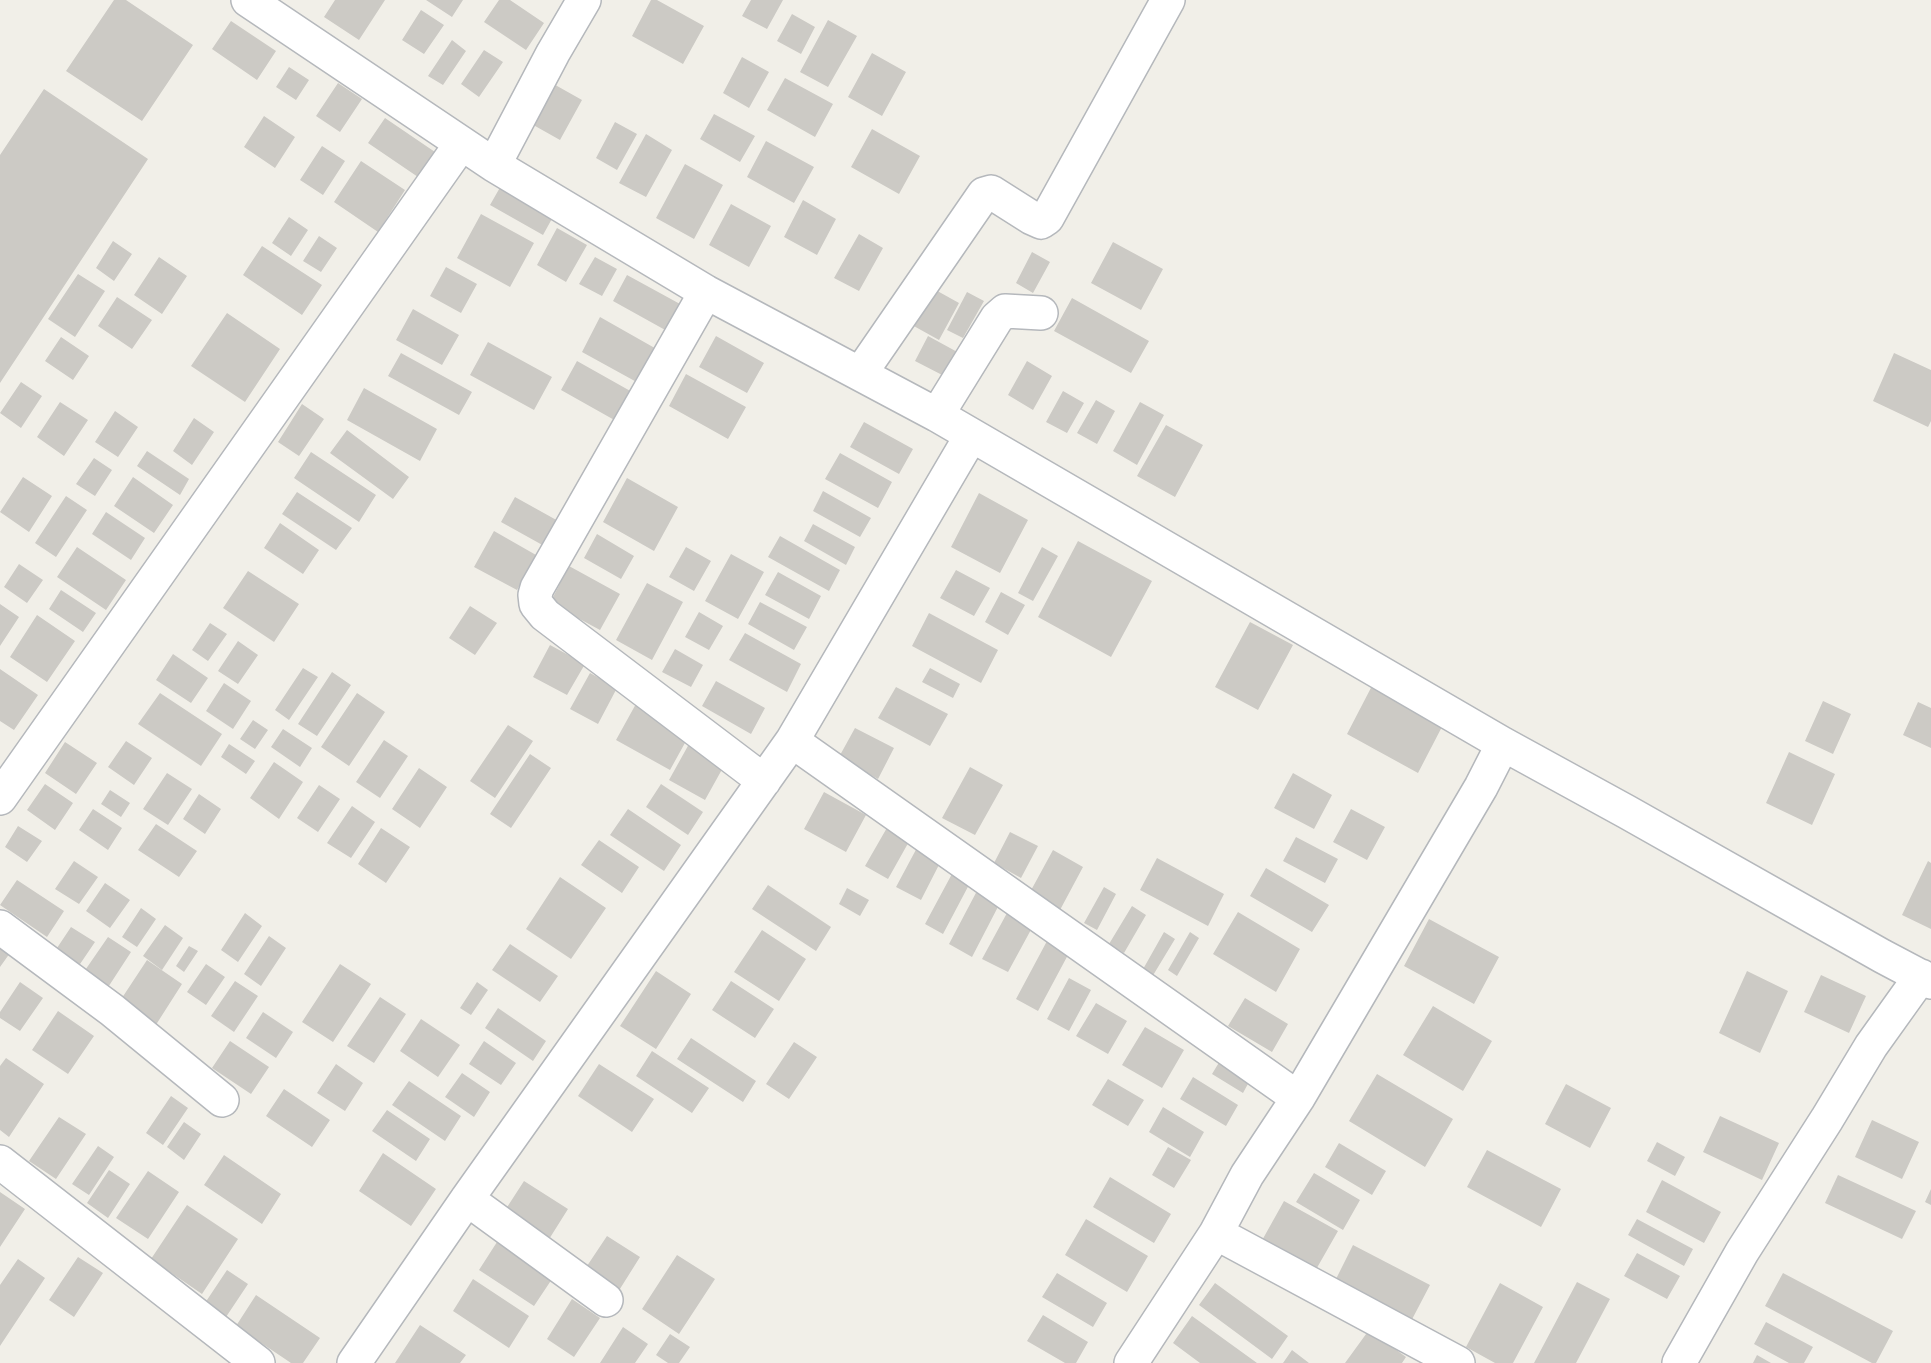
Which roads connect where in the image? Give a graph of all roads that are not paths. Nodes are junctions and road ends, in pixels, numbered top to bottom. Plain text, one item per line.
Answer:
1 (248, 0) edge
2 (584, 0) edge
3 (1168, 0) edge
4 (461, 144) junction
5 (494, 165) junction
6 (706, 292) junction
7 (1041, 314) dead end
8 (860, 374) junction
9 (938, 415) junction
10 (971, 436) junction
11 (792, 741) junction
12 (1503, 744) junction
13 (764, 781) junction
14 (0, 798) edge
15 (0, 927) edge
16 (1926, 979) edge
17 (1298, 1098) junction
18 (222, 1100) dead end
19 (0, 1162) edge
20 (467, 1199) junction
21 (1216, 1233) junction
22 (606, 1300) dead end
23 (1681, 1362) edge
24 (258, 1363) edge
25 (354, 1363) edge
26 (1131, 1363) edge
27 (1458, 1363) edge

1 - 4 street
2 - 5 street
3 - 8 street
4 - 5 street
4 - 14 street
5 - 6 street
6 - 8 street
6 - 13 street
7 - 9 street
8 - 9 street
9 - 10 street
10 - 11 street
10 - 12 street
11 - 13 street
11 - 17 street
12 - 16 street
12 - 17 street
13 - 20 street
15 - 18 street
16 - 23 street
17 - 21 street
19 - 24 street
20 - 22 street
20 - 25 street
21 - 26 street
21 - 27 street

